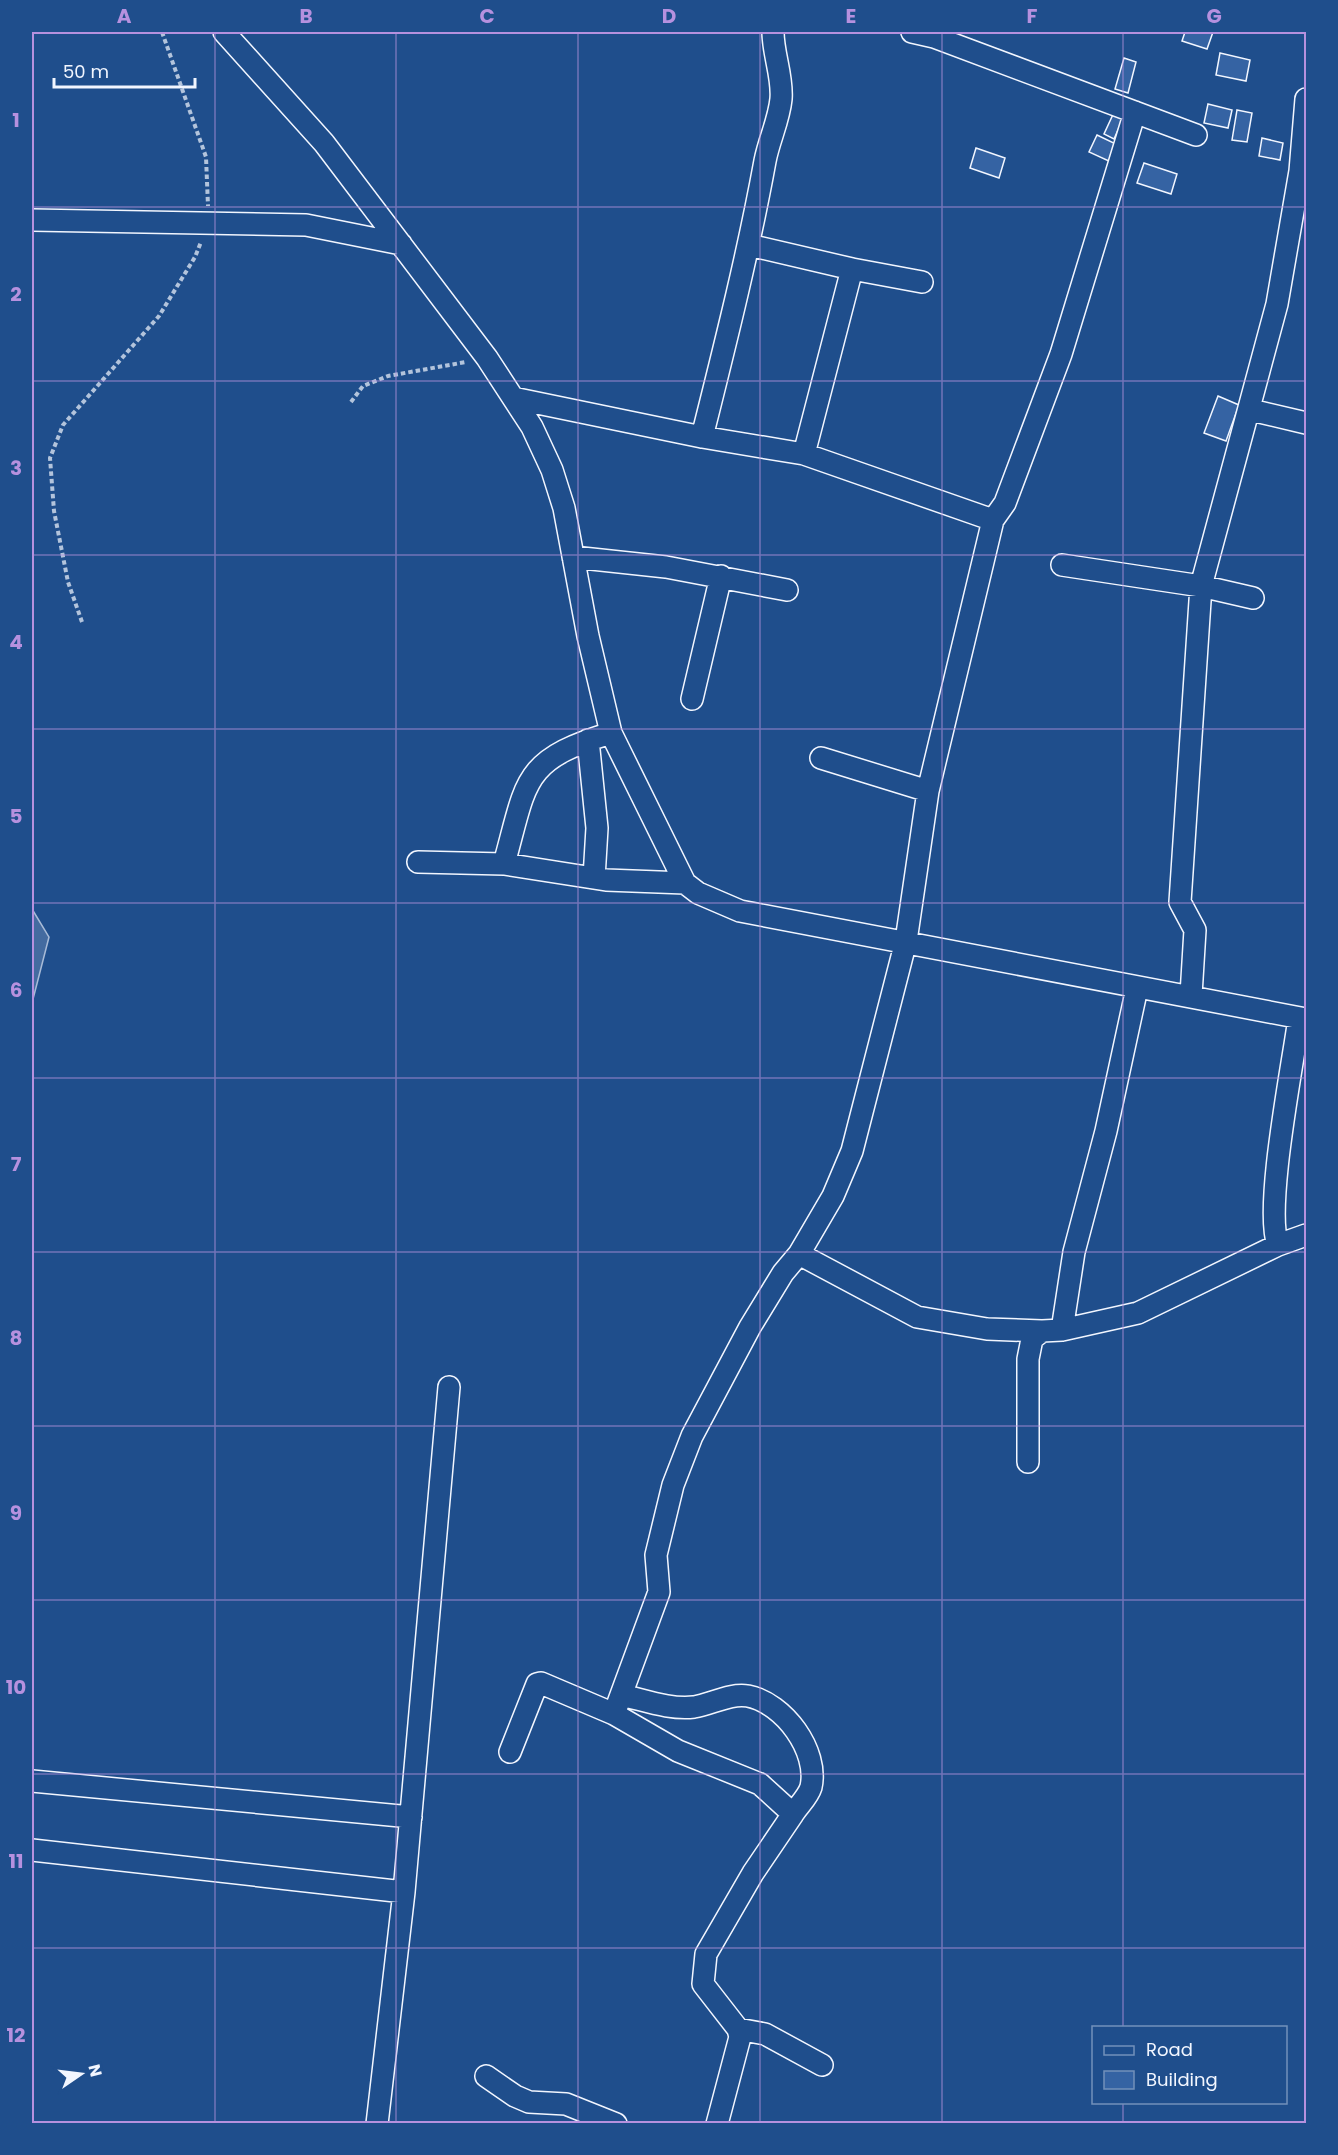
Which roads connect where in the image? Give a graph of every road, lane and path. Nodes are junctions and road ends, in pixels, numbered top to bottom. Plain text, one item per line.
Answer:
1 (162, 32) edge
2 (224, 32) edge
3 (772, 32) edge
4 (912, 32) edge
5 (1306, 99) edge
6 (1135, 112) junction
7 (1196, 135) dead end
8 (32, 220) edge
9 (208, 222) junction
10 (401, 244) junction
11 (749, 245) junction
12 (852, 269) junction
13 (922, 282) dead end
14 (488, 358) junction
15 (513, 398) junction
16 (351, 402) dead end
17 (1251, 410) junction
18 (1306, 423) edge
19 (702, 437) junction
20 (804, 454) junction
21 (993, 520) junction
22 (573, 557) junction
23 (1062, 565) dead end
24 (721, 576) junction
25 (1201, 586) junction
26 (787, 590) dead end
27 (1253, 598) dead end
28 (82, 622) dead end
29 (692, 699) dead end
30 (611, 732) junction
31 (588, 740) junction
32 (821, 758) dead end
33 (928, 791) junction
34 (418, 862) dead end
35 (504, 864) junction
36 (594, 878) junction
37 (686, 884) junction
38 (906, 941) junction
39 (1137, 988) junction
40 (1191, 995) junction
41 (1303, 1018) edge
42 (1306, 1235) edge
43 (1278, 1245) junction
44 (799, 1254) junction
45 (1052, 1330) junction
46 (449, 1387) dead end
47 (1028, 1462) dead end
48 (617, 1705) junction
49 (510, 1752) dead end
50 (32, 1781) edge
51 (793, 1814) junction
52 (411, 1817) junction
53 (32, 1850) edge
54 (404, 1892) junction
55 (738, 2029) junction
56 (822, 2065) dead end
57 (486, 2076) dead end
58 (377, 2124) edge
59 (616, 2124) edge
60 (717, 2124) edge

1 - 9 path
2 - 10 street
3 - 11 street
4 - 6 street
5 - 17 street
6 - 7 street
6 - 21 street
8 - 9 street
9 - 10 street
9 - 28 path
10 - 14 street
11 - 12 street
11 - 19 street
12 - 13 street
12 - 20 street
14 - 15 street
14 - 16 path
15 - 19 street
15 - 22 street
17 - 18 street
17 - 25 street
19 - 20 street
20 - 21 street
21 - 33 street
22 - 24 street
22 - 30 street
23 - 25 street
24 - 26 street
24 - 29 street
25 - 27 street
25 - 40 street
30 - 31 street
30 - 37 street
31 - 35 street
31 - 36 street
32 - 33 street
33 - 38 street
34 - 35 street
35 - 36 street
36 - 37 street
37 - 38 street
38 - 39 street
38 - 44 street
39 - 40 street
39 - 45 street
40 - 41 street
41 - 43 street
42 - 43 street
43 - 45 street
44 - 45 street
44 - 48 street
45 - 47 street
46 - 52 street
48 - 49 street
48 - 51 street
48 - 51 street
50 - 52 street
51 - 55 street
52 - 54 street
53 - 54 street
54 - 58 street
55 - 56 street
55 - 60 street
57 - 59 street

